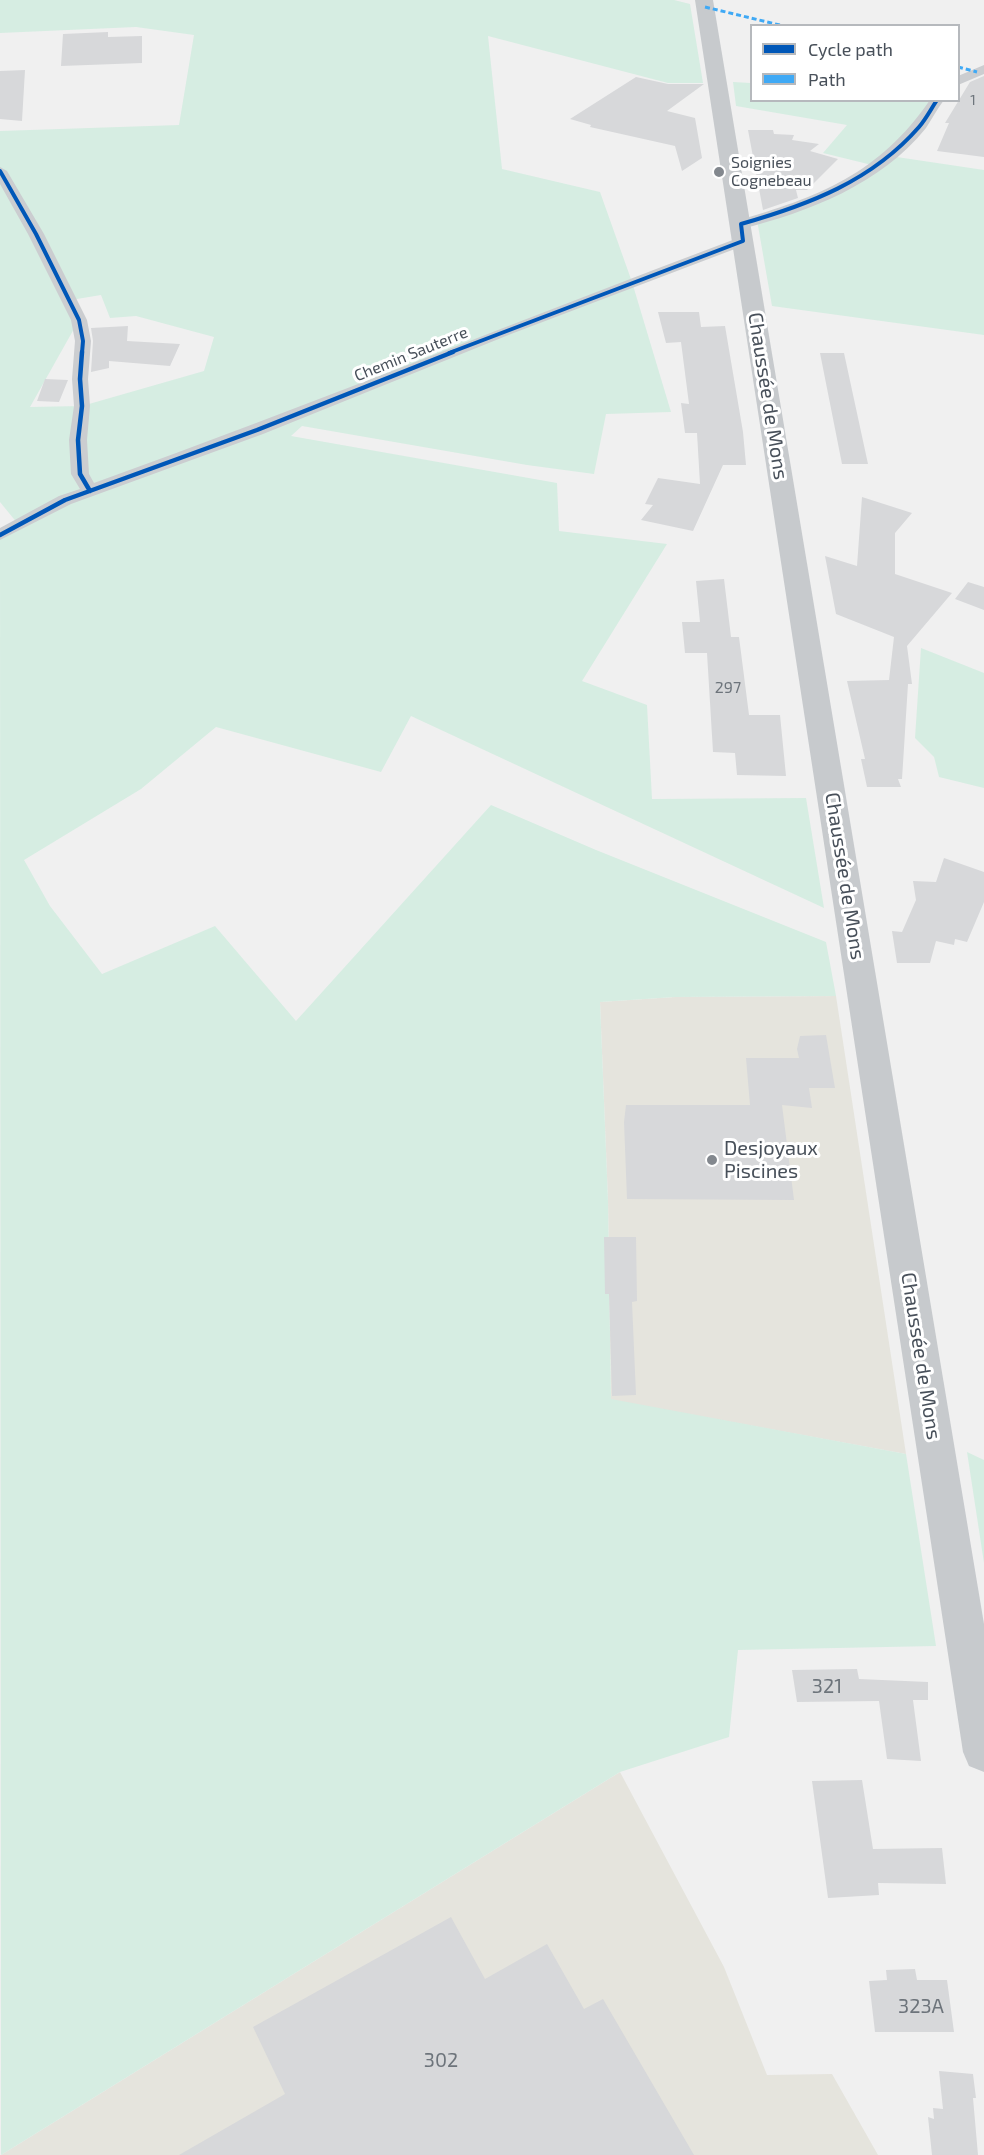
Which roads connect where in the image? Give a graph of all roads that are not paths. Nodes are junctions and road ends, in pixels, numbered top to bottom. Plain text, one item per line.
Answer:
1 (704, 0) edge
2 (984, 69) edge
3 (960, 80) edge
4 (936, 102) edge
5 (0, 171) edge
6 (742, 233) junction
7 (90, 491) junction
8 (0, 535) edge
9 (984, 1752) edge

1 - 6 main road, Chaussée de Mons
2 - 3 street
4 - 6 street, Chemin Sauterre
5 - 7 street
6 - 7 street, Chemin Sauterre
6 - 9 main road, Chaussée de Mons
7 - 8 street, Chemin Sauterre

